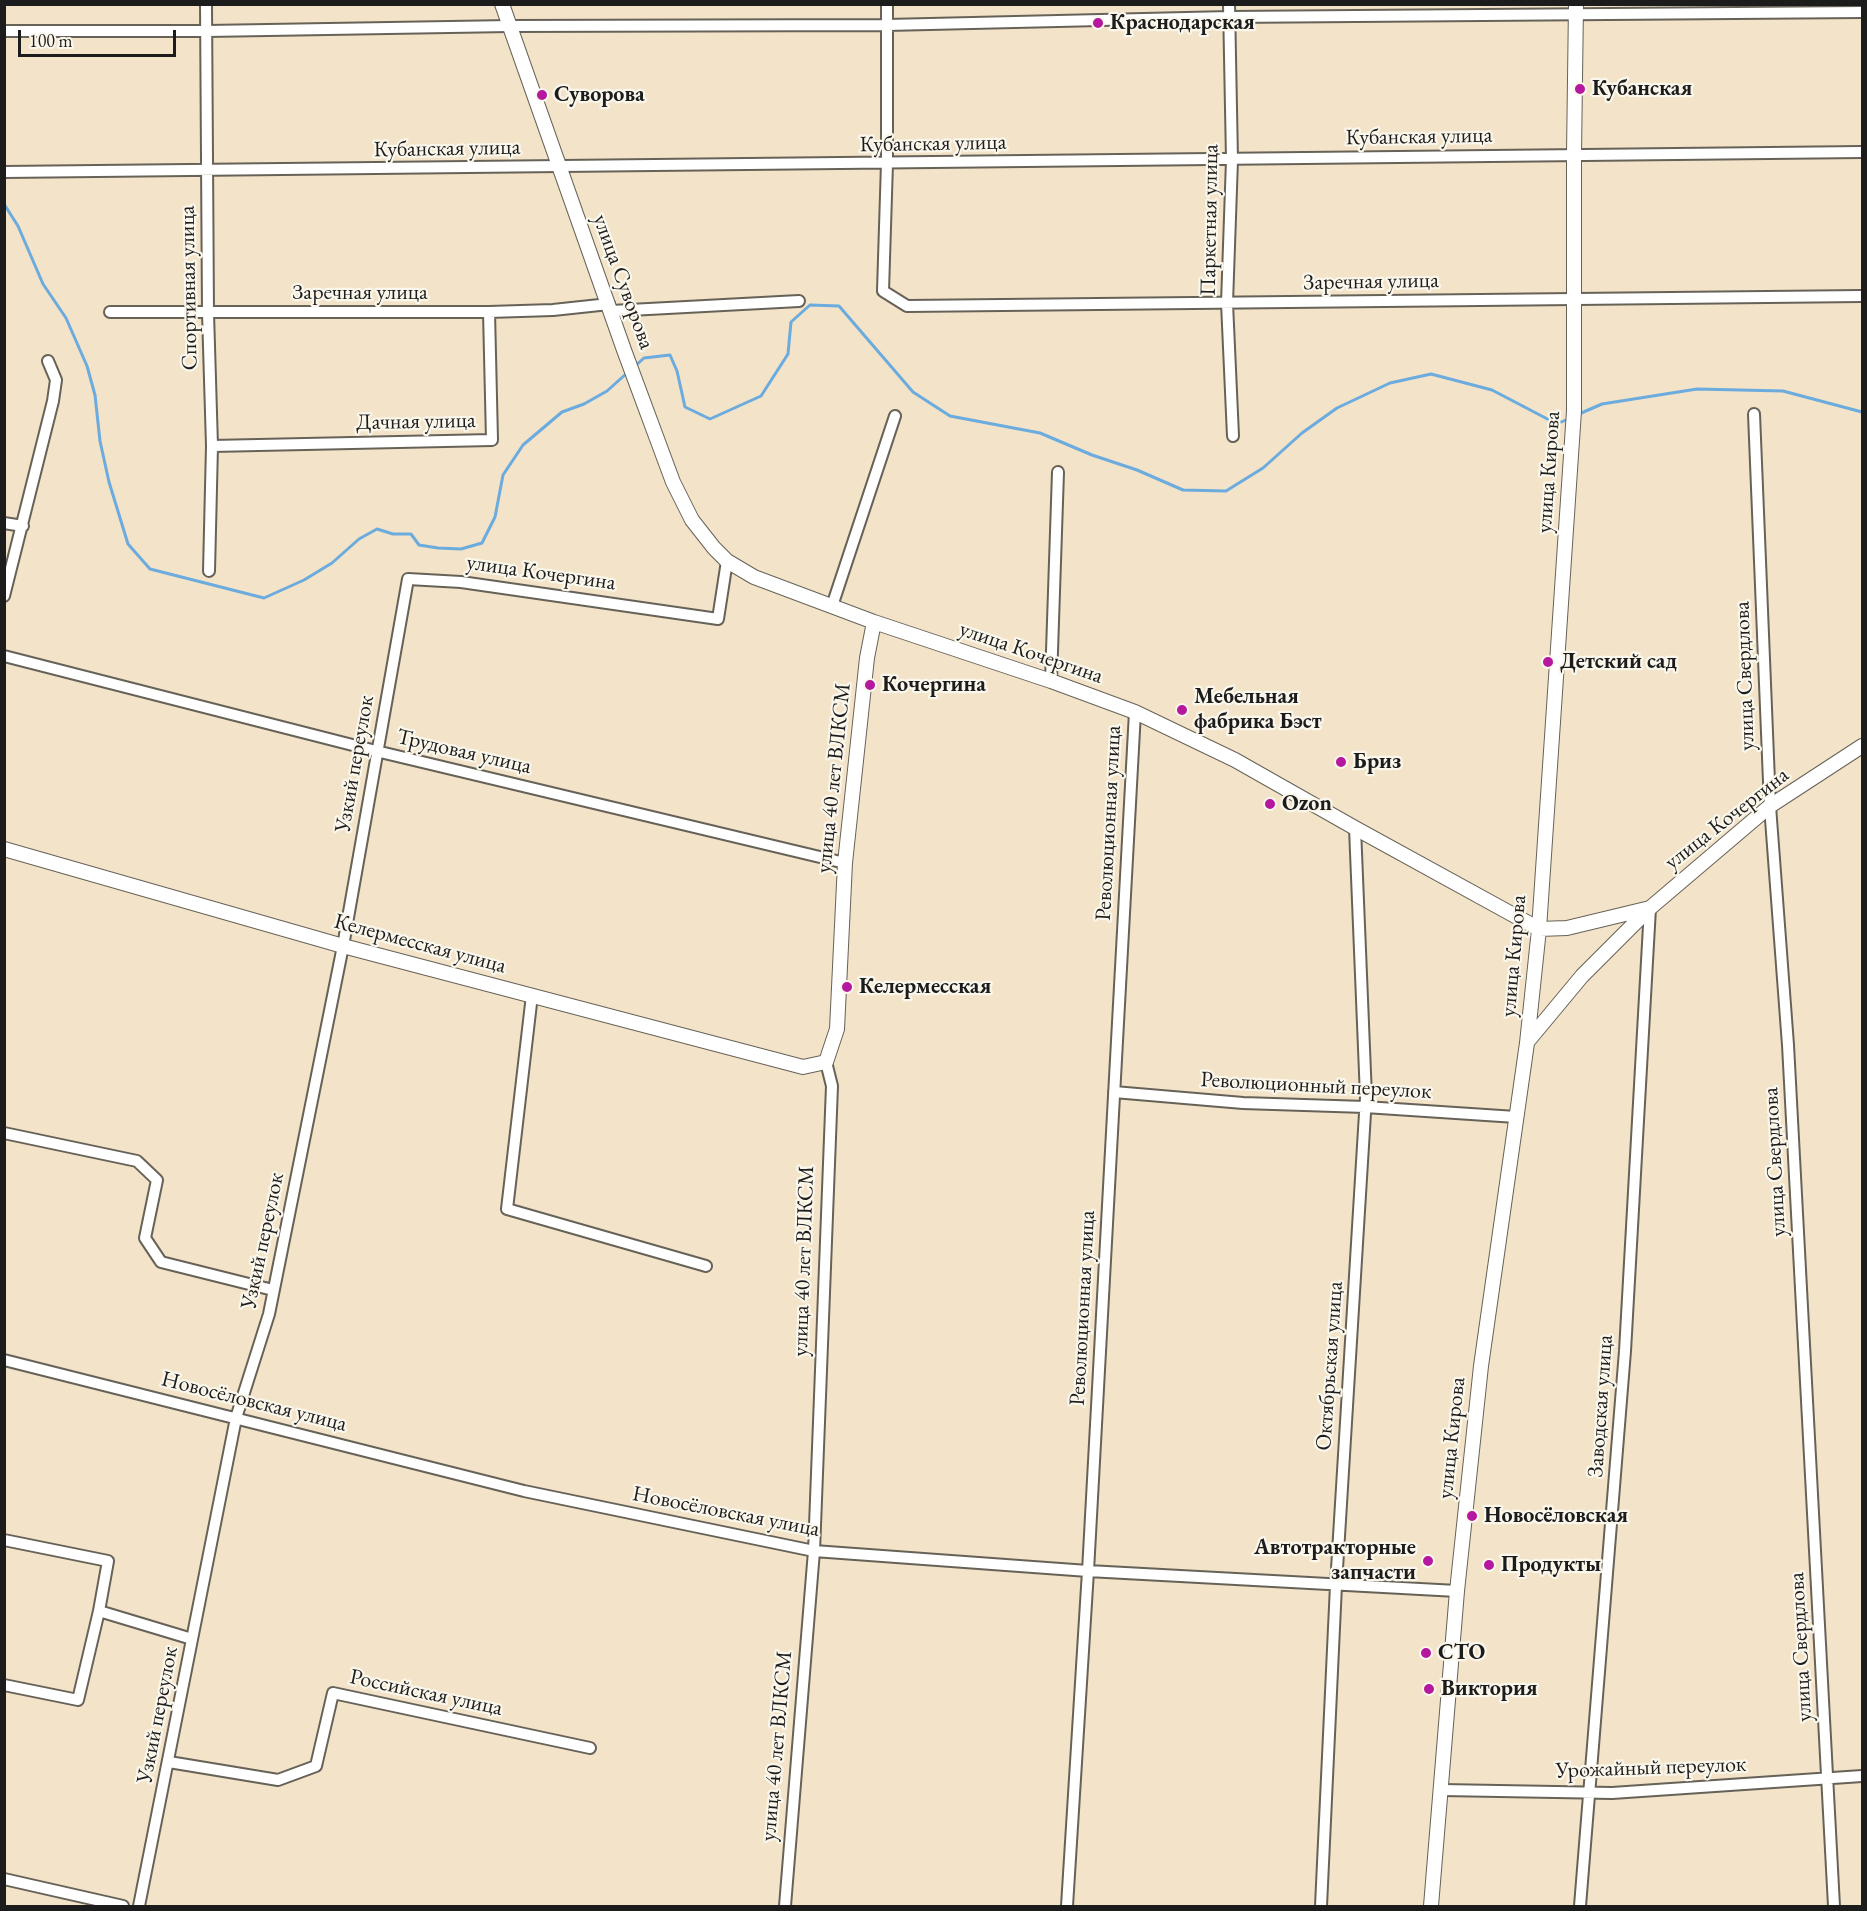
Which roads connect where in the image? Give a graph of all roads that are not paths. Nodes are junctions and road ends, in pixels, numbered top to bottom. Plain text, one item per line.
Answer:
1 (206, 4) edge
2 (502, 4) edge
3 (887, 4) edge
4 (1229, 4) edge
5 (1576, 9) edge
6 (1863, 12) edge
7 (1229, 17) junction
8 (887, 25) junction
9 (510, 26) junction
10 (4, 31) edge
11 (207, 31) junction
12 (1863, 152) edge
13 (1574, 154) junction
14 (1232, 160) junction
15 (887, 164) junction
16 (560, 168) junction
17 (207, 171) junction
18 (4, 172) edge
19 (1863, 296) edge
20 (1574, 300) junction
21 (799, 301) dead end
22 (1227, 303) junction
23 (610, 307) junction
24 (110, 312) dead end
25 (489, 312) junction
26 (208, 313) junction
27 (48, 361) dead end
28 (1754, 414) dead end
29 (895, 416) dead end
30 (1233, 436) dead end
31 (212, 446) junction
32 (1058, 472) dead end
33 (4, 523) edge
34 (23, 526) junction
35 (727, 561) junction
36 (209, 571) dead end
37 (408, 579) joint
38 (4, 596) edge
39 (832, 606) junction
40 (874, 622) junction
41 (4, 656) edge
42 (1051, 681) junction
43 (1135, 712) junction
44 (1863, 746) edge
45 (376, 751) junction
46 (1770, 806) junction
47 (1355, 828) junction
48 (4, 849) edge
49 (845, 863) junction
50 (1650, 908) junction
51 (1539, 928) junction
52 (343, 946) junction
53 (532, 995) junction
54 (1527, 1043) junction
55 (826, 1062) junction
56 (1114, 1092) junction
57 (1365, 1107) junction
58 (1516, 1118) junction
59 (4, 1132) edge
60 (706, 1266) dead end
61 (273, 1290) junction
62 (4, 1360) edge
63 (236, 1418) junction
64 (4, 1540) edge
65 (814, 1551) junction
66 (1088, 1571) junction
67 (1336, 1585) junction
68 (1457, 1592) junction
69 (99, 1611) junction
70 (192, 1639) junction
71 (4, 1685) edge
72 (590, 1748) dead end
73 (169, 1762) junction
74 (1863, 1776) edge
75 (1827, 1778) junction
76 (1442, 1790) junction
77 (1589, 1792) junction
78 (4, 1879) edge
79 (123, 1906) edge
80 (140, 1906) edge
81 (785, 1906) edge
82 (1067, 1906) edge
83 (1321, 1906) edge
84 (1431, 1906) edge
85 (1580, 1906) edge
86 (1834, 1906) edge

1 - 11 street, Спортивная улица
2 - 9 street, улица Суворова
3 - 8 street
4 - 7 street, Паркетная улица
5 - 6 street
5 - 7 street
5 - 13 street, улица Кирова
7 - 8 street
7 - 14 street, Паркетная улица
8 - 9 street
8 - 15 street
9 - 11 street
9 - 16 street, улица Суворова
10 - 11 street
11 - 17 street, Спортивная улица
12 - 13 street, Кубанская улица
13 - 14 street, Кубанская улица
13 - 20 street, улица Кирова
14 - 15 street, Кубанская улица
14 - 22 street, Паркетная улица
15 - 16 street, Кубанская улица
15 - 22 street, Заречная улица
16 - 17 street, Кубанская улица
16 - 23 street, улица Суворова
17 - 18 street, Кубанская улица
17 - 26 street, Спортивная улица
19 - 20 street, Заречная улица
20 - 22 street, Заречная улица
20 - 51 street, улица Кирова
21 - 23 street, Заречная улица
22 - 30 street, Паркетная улица
23 - 25 street, Заречная улица
23 - 35 street, улица Суворова
24 - 26 street, Заречная улица
25 - 26 street, Заречная улица
25 - 31 street, Дачная улица
26 - 31 street, Спортивная улица
27 - 34 street
28 - 46 street, улица Свердлова
29 - 39 street
31 - 36 street, Спортивная улица
32 - 42 street
33 - 34 street
34 - 38 street
35 - 37 street, улица Кочергина
35 - 39 street, улица Кочергина
37 - 45 street, Узкий переулок
39 - 40 street, улица Кочергина
40 - 42 street, улица Кочергина
40 - 49 street, улица 40 лет ВЛКСМ
41 - 45 street, Трудовая улица
42 - 43 street, улица Кочергина
43 - 47 street, улица Кочергина
43 - 56 street, Революционная улица
44 - 46 street, улица Кочергина
45 - 49 street, Трудовая улица
45 - 52 street, Узкий переулок
46 - 50 street, улица Кочергина
46 - 75 street, улица Свердлова
47 - 51 street, улица Кочергина
47 - 57 street, Октябрьская улица
48 - 52 street, Келермесская улица
49 - 55 street, улица 40 лет ВЛКСМ
50 - 51 street, улица Кочергина
50 - 54 street, улица Кочергина
50 - 77 street, Заводская улица
51 - 54 street, улица Кирова
52 - 53 street, Келермесская улица
52 - 61 street, Узкий переулок
53 - 55 street, Келермесская улица
53 - 60 street
54 - 58 street, улица Кирова
55 - 65 street, улица 40 лет ВЛКСМ
56 - 57 street, Революционный переулок
56 - 66 street, Революционная улица
57 - 58 street, Революционный переулок
57 - 67 street, Октябрьская улица
58 - 68 street, улица Кирова
59 - 61 street
61 - 63 street, Узкий переулок
62 - 63 street, Новосёловская улица
63 - 65 street, Новосёловская улица
63 - 70 street, Узкий переулок
64 - 69 street
65 - 66 street, Новосёловская улица
65 - 81 street, улица 40 лет ВЛКСМ
66 - 67 street, Новосёловская улица
66 - 82 street, Революционная улица
67 - 68 street, Новосёловская улица
67 - 83 street, Октябрьская улица
68 - 76 street, улица Кирова
69 - 70 street
69 - 71 street
70 - 73 street, Узкий переулок
72 - 73 street, Российская улица
73 - 80 street, Узкий переулок
74 - 75 street, Урожайный переулок
75 - 77 street, Урожайный переулок
75 - 86 street, улица Свердлова
76 - 77 street, Урожайный переулок
76 - 84 street, улица Кирова
77 - 85 street, Заводская улица
78 - 79 street

